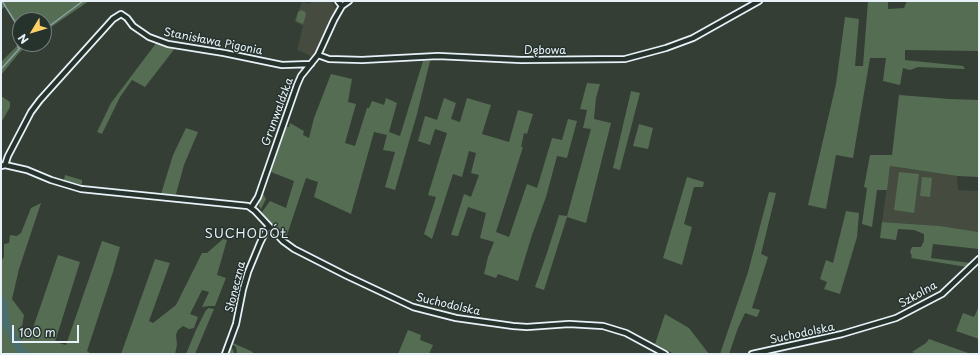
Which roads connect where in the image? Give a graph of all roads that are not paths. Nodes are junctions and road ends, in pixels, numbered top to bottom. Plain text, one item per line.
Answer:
1 (338, 1) edge
2 (349, 1) edge
3 (759, 1) edge
4 (342, 6) junction
5 (318, 55) junction
6 (311, 64) junction
7 (3, 165) edge
8 (251, 208) junction
9 (268, 227) junction
10 (979, 259) edge
11 (856, 330) joint
12 (225, 354) edge
13 (665, 354) edge
14 (752, 354) edge

1 - 4 street
2 - 4 street
3 - 5 street, Dębowa
4 - 5 street, Grunwaldzka
5 - 6 street, Grunwaldzka
6 - 7 street, Stanisława Pigonia
6 - 8 street, Grunwaldzka
7 - 8 street
8 - 9 street, Suchodolska
9 - 12 street, Słoneczna
9 - 13 street, Suchodolska
10 - 11 street, Szkolna
11 - 14 street, Suchodolska

